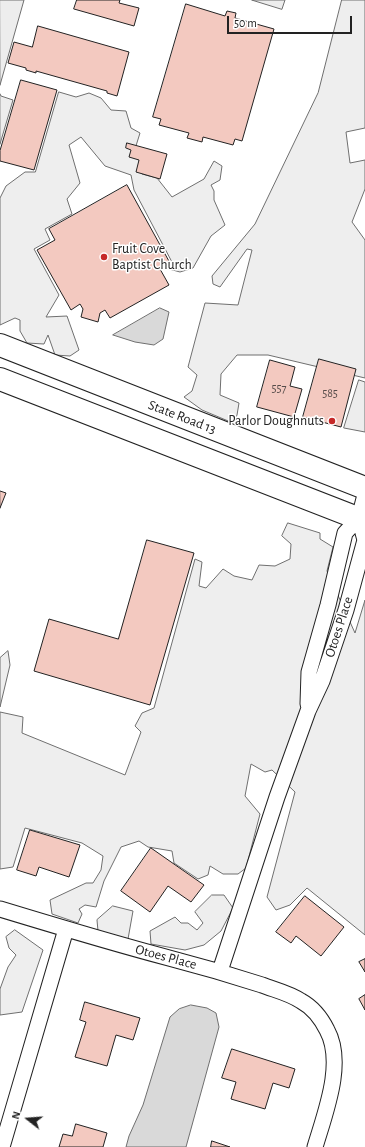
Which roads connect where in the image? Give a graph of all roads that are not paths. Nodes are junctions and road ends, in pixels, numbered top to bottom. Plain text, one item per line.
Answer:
1 (0, 345) edge
2 (0, 379) edge
3 (365, 488) edge
4 (365, 495) edge
5 (362, 520) edge
6 (308, 711) junction
7 (0, 909) edge
8 (66, 929) junction
9 (220, 971) junction
10 (2, 1147) edge
11 (315, 1147) edge

1 - 3 main road, State Road 13
2 - 5 main road
4 - 5 street, Otoes Place
5 - 6 street, Otoes Place
5 - 6 street, Otoes Place
6 - 9 street, Otoes Place
7 - 8 street, Otoes Place
8 - 9 street, Otoes Place
8 - 10 street
9 - 11 street

